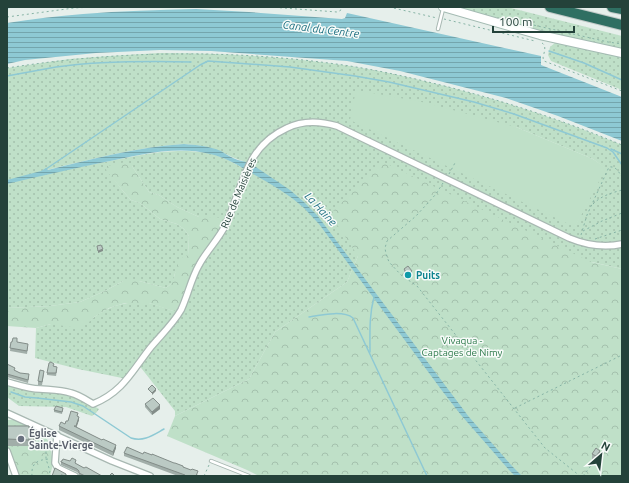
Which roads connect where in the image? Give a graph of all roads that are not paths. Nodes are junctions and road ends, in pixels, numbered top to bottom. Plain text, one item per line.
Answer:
1 (443, 7) edge
2 (550, 7) edge
3 (612, 7) edge
4 (622, 9) edge
5 (622, 25) edge
6 (438, 29) dead end
7 (622, 53) edge
8 (622, 244) edge
9 (7, 382) edge
10 (7, 413) edge
11 (57, 435) junction
12 (7, 451) edge
13 (211, 461) road end
14 (16, 476) edge
15 (75, 476) edge
16 (150, 476) edge
17 (249, 476) edge

1 - 6 lane
1 - 7 main road
2 - 5 highway
3 - 4 highway
8 - 9 street, Rue de Maisières
10 - 11 street
11 - 15 street
11 - 16 street
12 - 14 street
13 - 17 lane

